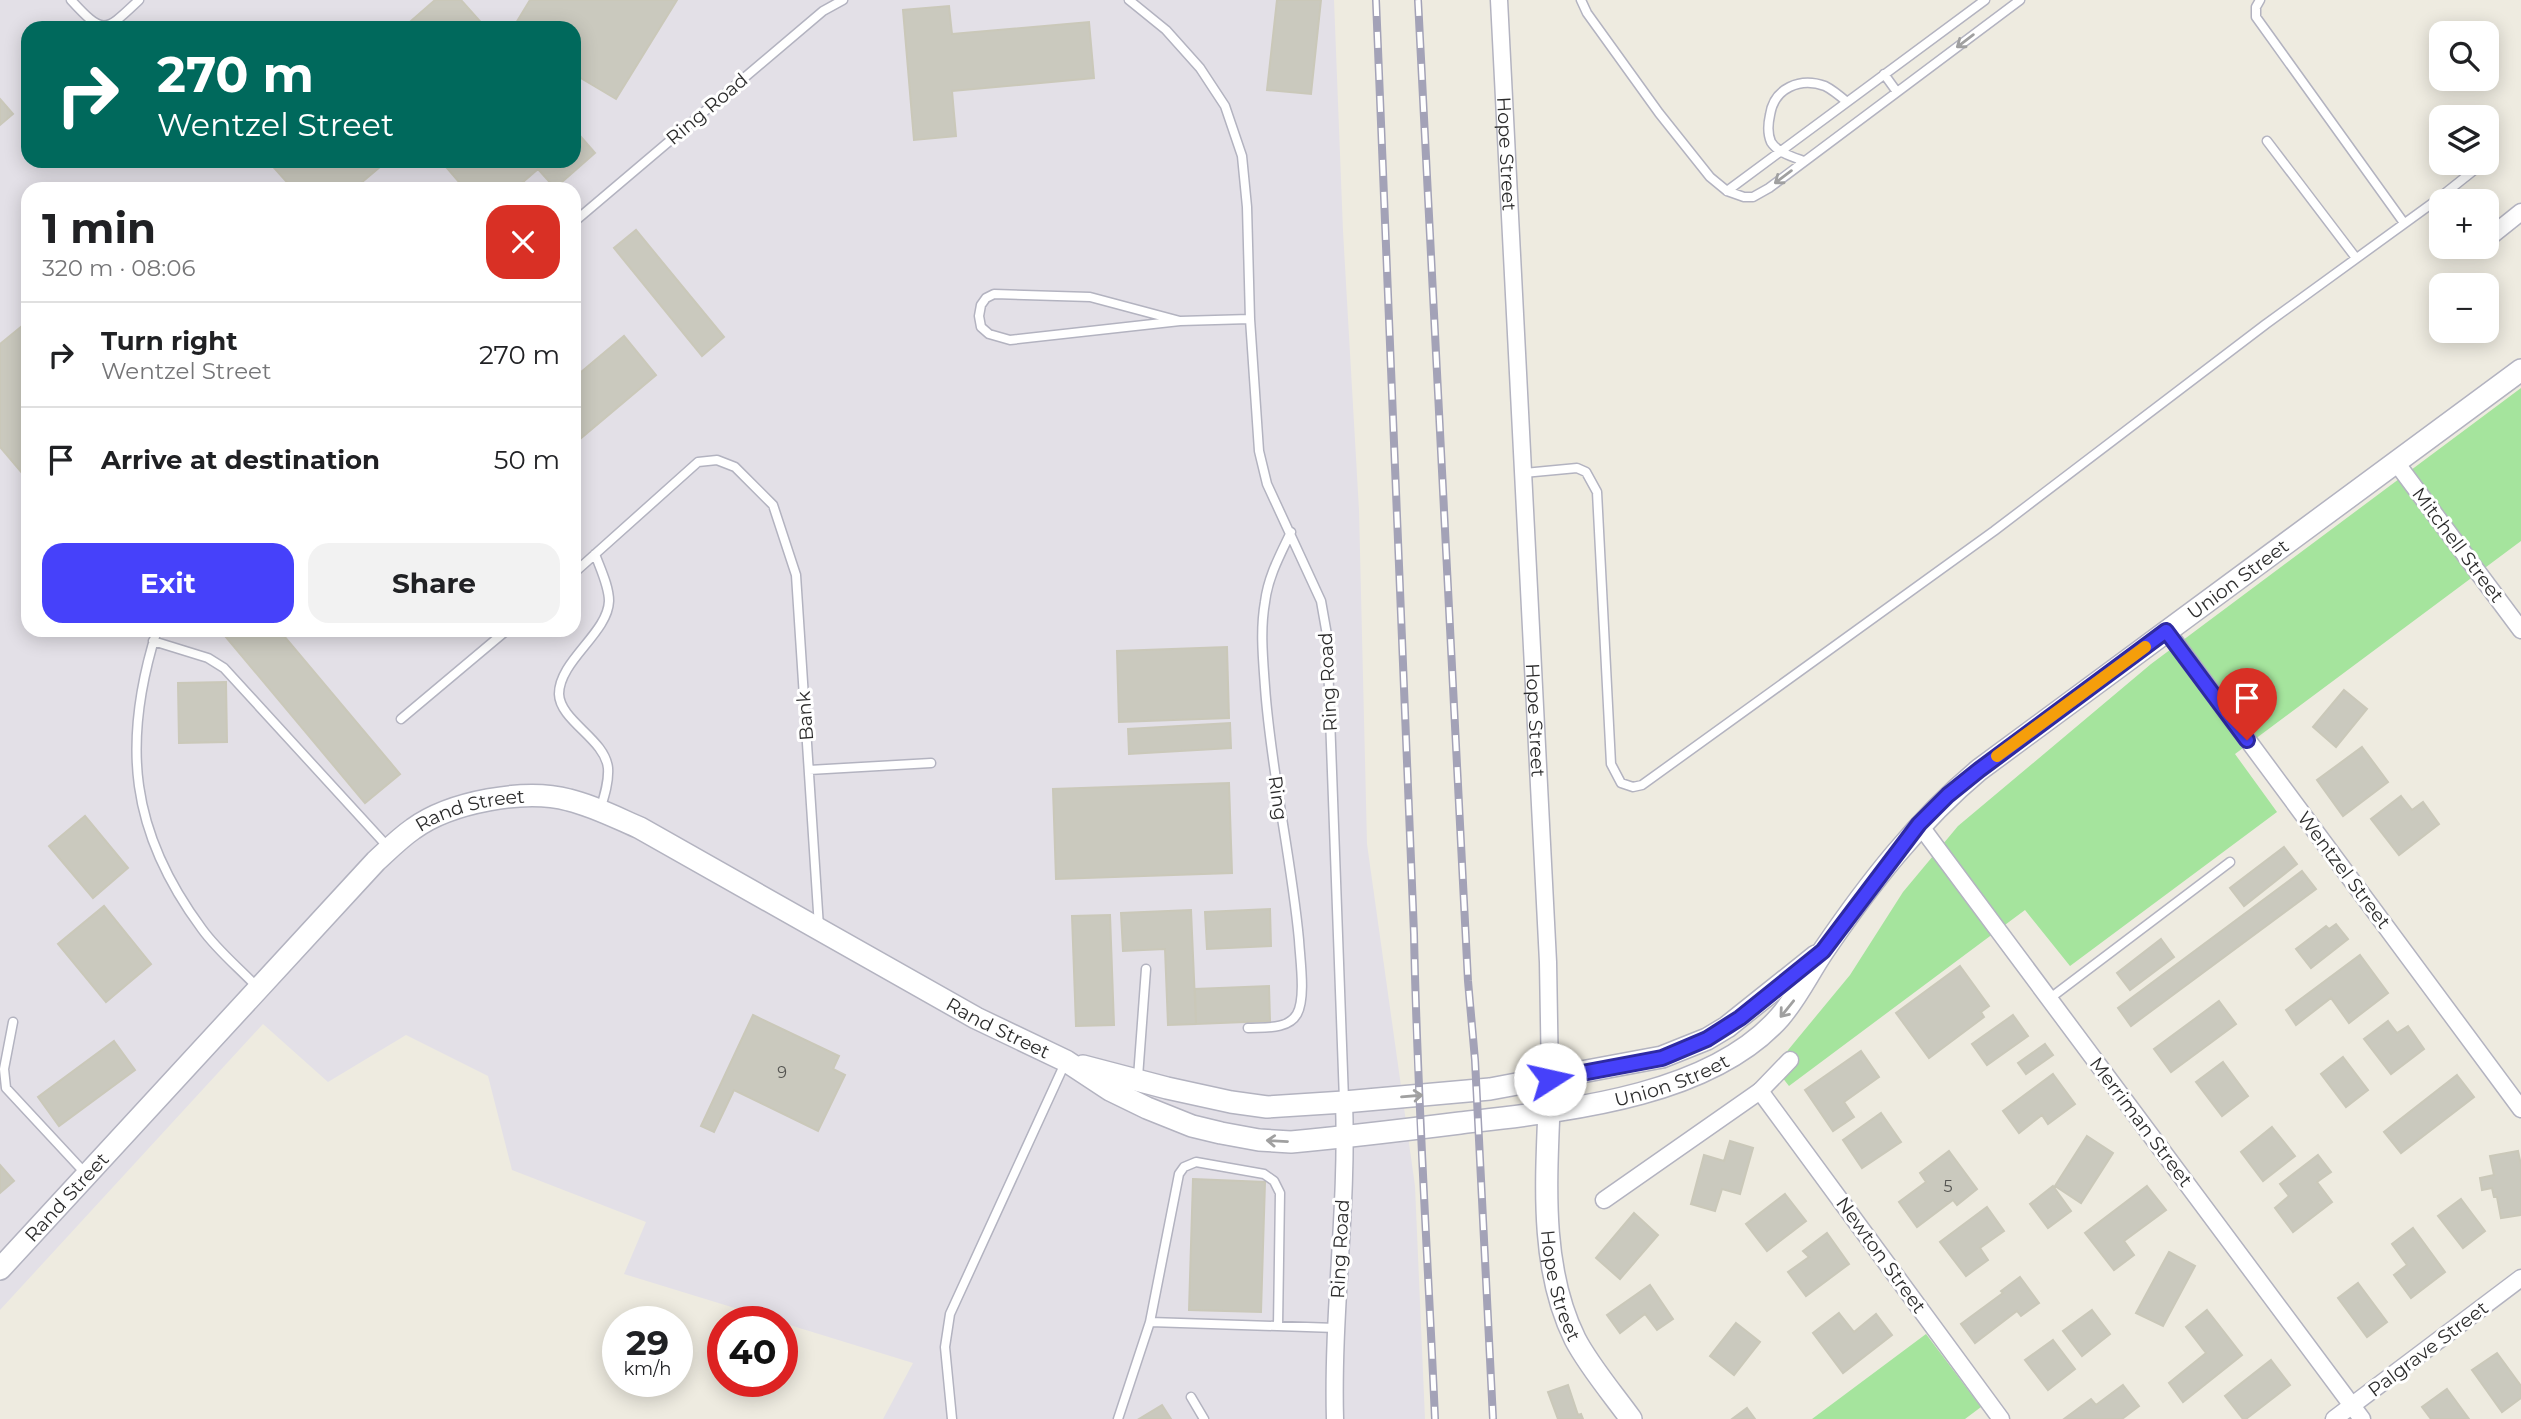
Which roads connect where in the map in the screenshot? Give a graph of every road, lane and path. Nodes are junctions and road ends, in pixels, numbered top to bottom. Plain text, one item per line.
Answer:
1 (71, 0) edge
2 (139, 0) edge
3 (843, 0) edge
4 (1129, 0) edge
5 (1499, 0) edge
6 (1581, 0) edge
7 (1985, 0) edge
8 (2020, 0) edge
9 (2260, 0) edge
10 (90, 21) edge
11 (116, 21) edge
12 (1884, 74) junction
13 (1897, 92) junction
14 (1847, 102) junction
15 (2267, 141) dead end
16 (1781, 151) junction
17 (1804, 162) junction
18 (2468, 175) edge
19 (1727, 191) junction
20 (2521, 212) edge
21 (581, 216) edge
22 (2404, 223) junction
23 (2499, 230) edge
24 (2356, 258) junction
25 (1250, 319) junction
26 (1180, 321) junction
27 (2521, 370) edge
28 (2395, 461) junction
29 (1523, 473) junction
30 (1291, 532) junction
31 (596, 555) junction
32 (581, 567) edge
33 (2521, 630) edge
34 (2166, 631) junction
35 (154, 637) edge
36 (498, 637) edge
37 (153, 641) junction
38 (401, 719) dead end
39 (931, 763) dead end
40 (809, 770) junction
41 (600, 810) junction
42 (1919, 824) junction
43 (390, 849) junction
44 (2230, 862) dead end
45 (819, 930) junction
46 (1823, 951) junction
47 (1146, 969) dead end
48 (259, 990) junction
49 (2049, 999) junction
50 (13, 1022) dead end
51 (1248, 1028) dead end
52 (1790, 1060) dead end
53 (1066, 1061) junction
54 (1550, 1079) junction
55 (1138, 1080) junction
56 (1760, 1091) junction
57 (1344, 1102) junction
58 (2521, 1109) edge
59 (1549, 1111) junction
60 (1345, 1137) junction
61 (87, 1175) junction
62 (1604, 1200) dead end
63 (0, 1269) edge
64 (2521, 1278) edge
65 (1150, 1322) junction
66 (1278, 1326) junction
67 (1336, 1328) junction
68 (1191, 1398) dead end
69 (2357, 1412) edge
70 (952, 1419) edge
71 (1118, 1419) edge
72 (1204, 1419) edge
73 (1335, 1419) edge
74 (1631, 1419) edge
75 (2001, 1419) edge
76 (2334, 1419) edge

1 - 10 lane
2 - 11 lane
3 - 21 lane, Ring Road
4 - 25 lane, Ring Road
5 - 29 street, Hope Street
6 - 19 lane
7 - 12 lane
8 -> 13 lane
9 - 22 lane
12 - 13 lane
12 - 14 lane
13 - 17 lane
14 - 16 lane
14 - 16 lane
15 - 24 lane
16 - 17 lane
16 - 19 lane
17 -> 19 lane
18 - 22 lane
20 - 23 street
22 - 24 lane
24 - 29 lane
25 - 26 lane
25 - 30 lane, Ring Road
26 - 26 lane
27 - 28 street, Union Street
28 - 33 street, Mitchell Street
28 - 34 street, Union Street
29 - 54 street, Hope Street
30 - 51 lane, Ring
30 - 57 lane, Ring Road
31 - 32 lane
31 - 40 lane, Bank
31 - 41 lane
34 - 42 street, Union Street
34 - 58 street, Wentzel Street
35 - 37 lane
36 - 38 lane
37 - 43 lane
37 - 48 lane
39 - 40 lane
40 - 45 lane, Bank
41 - 43 street, Rand Street
41 - 45 street, Rand Street
42 - 46 street, Union Street
42 - 49 street, Merriman Street
43 - 48 street, Rand Street
44 - 49 lane
45 - 53 street, Rand Street
46 - 54 street, Union Street
46 -> 59 street, Union Street
47 - 55 lane
48 - 61 street, Rand Street
49 - 69 street, Merriman Street
50 - 61 lane
52 - 56 street
53 - 55 street, Rand Street
60 -> 53 street, Rand Street
53 - 70 lane
57 -> 54 street, Union Street
54 - 59 street, Hope Street
55 - 57 street, Rand Street
56 - 62 street
56 - 75 street, Newton Street
57 - 60 street, Ring Road
59 - 60 street, Union Street
59 - 74 street, Hope Street
60 - 67 street, Ring Road
61 - 63 street, Rand Street
64 - 69 street, Palgrave Street
65 - 66 lane
65 - 66 lane
65 - 71 lane
66 - 67 lane
67 - 73 street, Ring Road
68 - 72 lane
69 - 76 street, Palgrave Street

